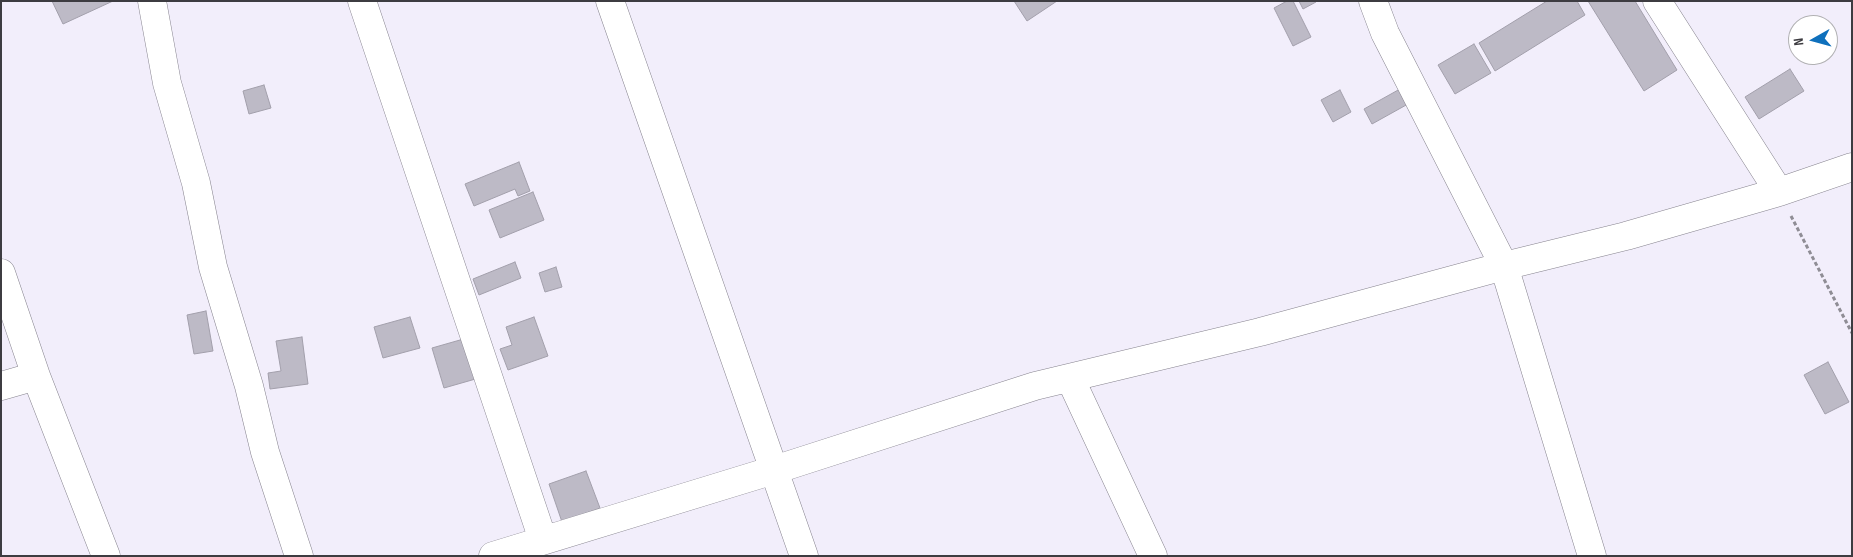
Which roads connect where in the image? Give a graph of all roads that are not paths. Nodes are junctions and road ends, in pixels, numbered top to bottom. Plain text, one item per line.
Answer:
1 (152, 1) edge
2 (362, 1) edge
3 (610, 1) edge
4 (1373, 1) edge
5 (1657, 1) edge
6 (1852, 167) edge
7 (1779, 192) junction
8 (1504, 266) junction
9 (1, 272) edge
10 (36, 376) junction
11 (1070, 378) junction
12 (1, 386) edge
13 (774, 470) junction
14 (543, 540) junction
15 (106, 556) edge
16 (299, 556) edge
17 (493, 556) edge
18 (804, 556) edge
19 (1153, 556) edge
20 (1592, 556) edge

1 - 16 street
2 - 14 street
3 - 13 street
4 - 8 street
5 - 7 street
6 - 7 street
7 - 8 street
8 - 11 street
8 - 20 street
9 - 10 street
10 - 12 street
10 - 15 street
11 - 13 street
11 - 19 street
13 - 14 street
13 - 18 street
14 - 17 street

